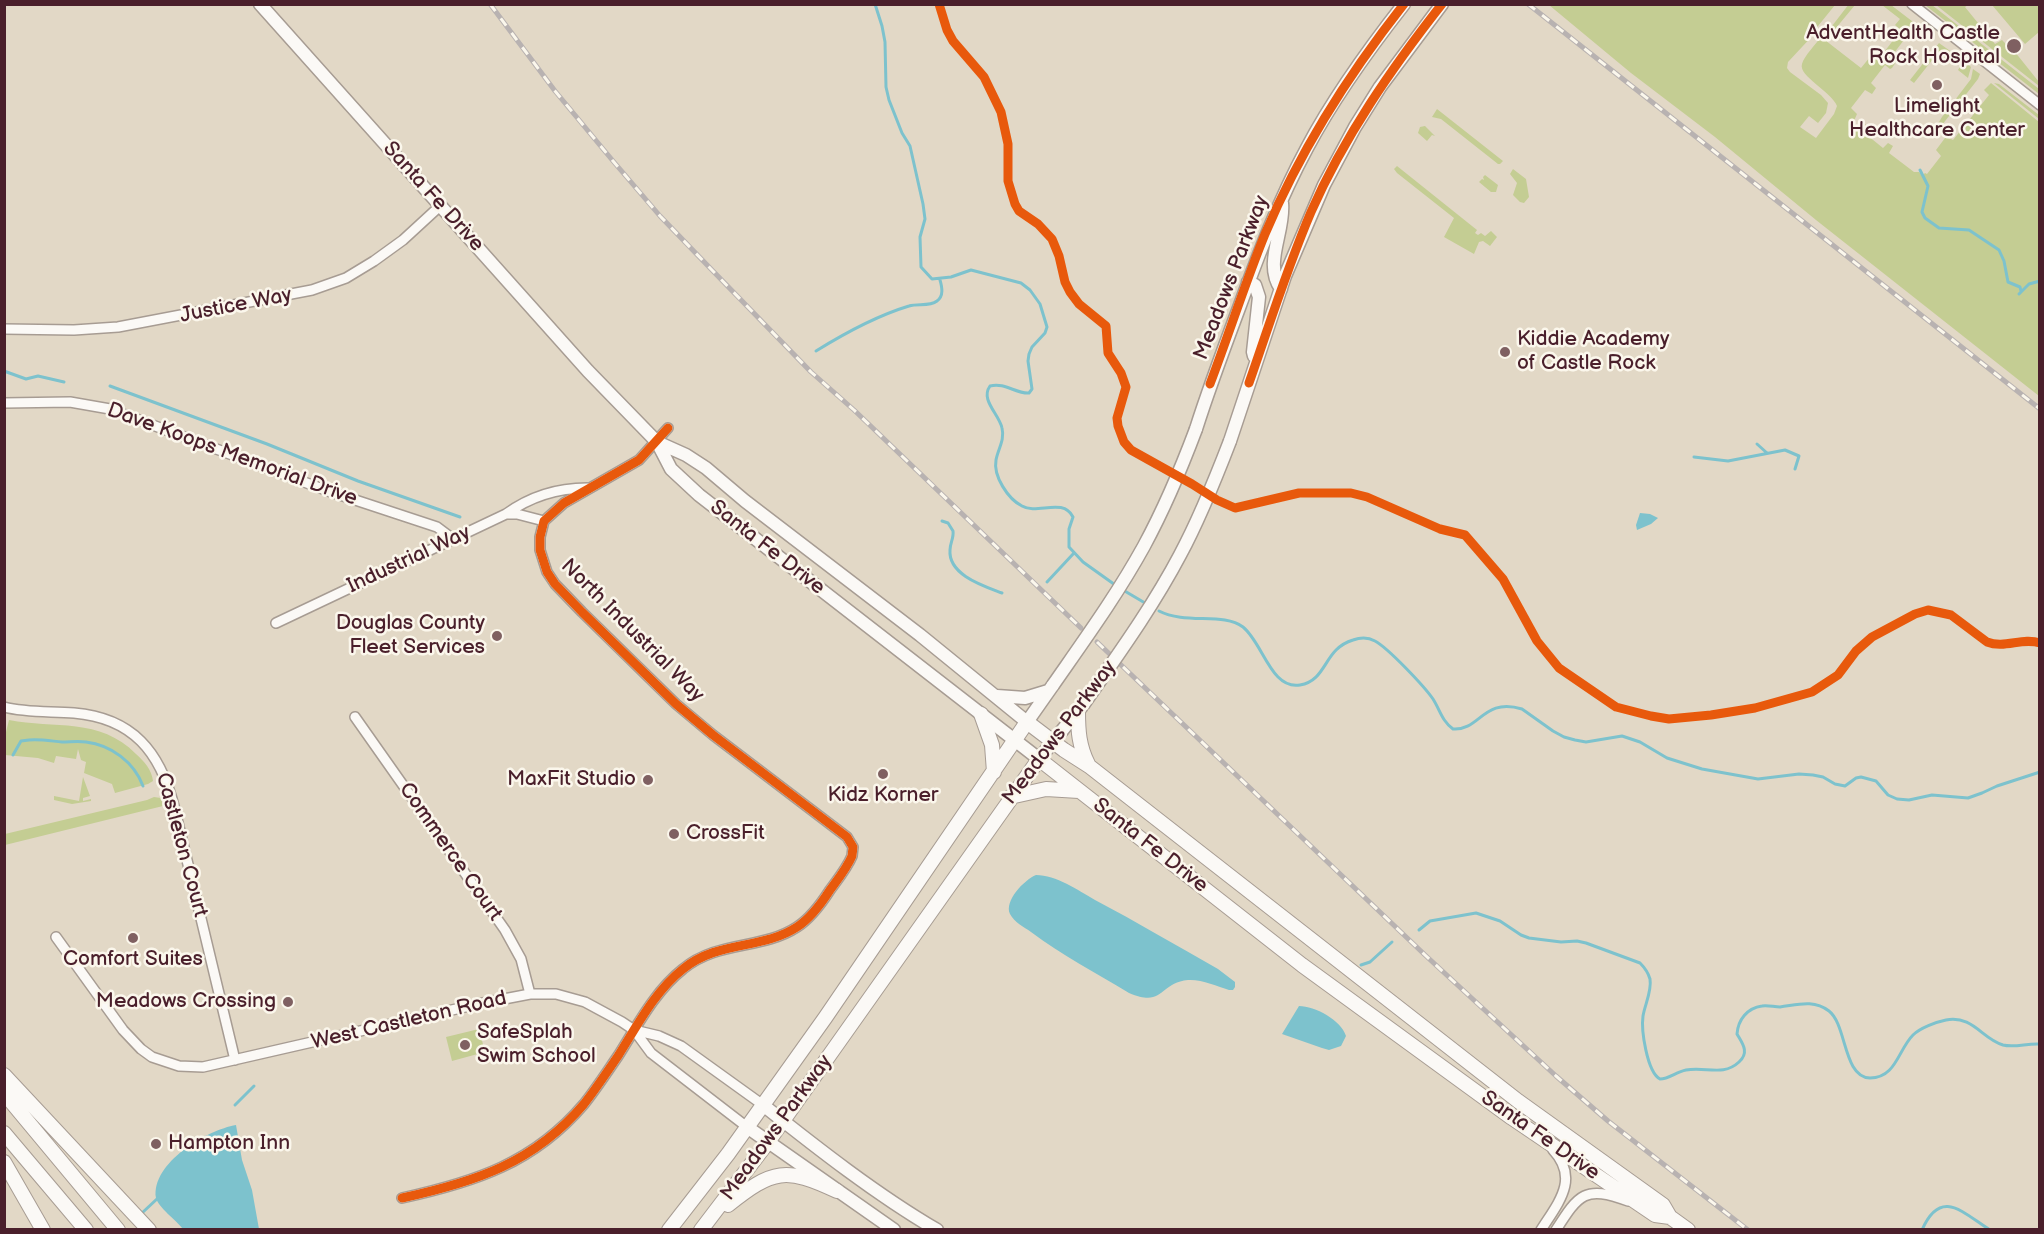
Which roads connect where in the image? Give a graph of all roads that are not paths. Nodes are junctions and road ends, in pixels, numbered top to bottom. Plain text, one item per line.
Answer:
1 (260, 4) edge
2 (1404, 4) edge
3 (1442, 4) edge
4 (1912, 4) edge
5 (2040, 105) edge
6 (1281, 200) junction
7 (440, 206) junction
8 (1248, 282) junction
9 (1281, 289) junction
10 (4, 329) edge
11 (1256, 363) junction
12 (4, 403) edge
13 (668, 428) dead end
14 (657, 442) junction
15 (590, 488) junction
16 (506, 514) junction
17 (544, 521) junction
18 (453, 539) junction
19 (276, 623) dead end
20 (1051, 688) junction
21 (995, 696) junction
22 (4, 707) edge
23 (1080, 708) junction
24 (981, 714) junction
25 (355, 717) dead end
26 (1027, 722) junction
27 (1014, 740) junction
28 (1052, 741) junction
29 (1039, 759) junction
30 (1089, 766) junction
31 (994, 772) junction
32 (1081, 791) junction
33 (1010, 797) junction
34 (56, 937) dead end
35 (530, 994) junction
36 (634, 1030) junction
37 (235, 1060) junction
38 (4, 1075) edge
39 (4, 1093) edge
40 (763, 1105) junction
41 (783, 1121) junction
42 (747, 1127) junction
43 (4, 1133) edge
44 (1541, 1137) junction
45 (768, 1142) junction
46 (4, 1162) edge
47 (837, 1191) junction
48 (402, 1198) dead end
49 (1641, 1206) junction
50 (1670, 1217) junction
51 (705, 1225) edge
52 (43, 1230) edge
53 (86, 1230) edge
54 (118, 1230) edge
55 (148, 1230) edge
56 (669, 1230) edge
57 (894, 1230) edge
58 (937, 1230) edge
59 (1540, 1230) edge
60 (1556, 1230) edge
61 (1688, 1230) edge

1 - 7 main road, Santa Fe Drive
2 - 6 main road, Meadows Parkway
3 - 9 main road, Meadows Parkway
4 - 5 street
6 - 8 main road, Meadows Parkway
6 - 9 main road
7 - 10 street, Justice Way
7 - 14 main road, Santa Fe Drive
8 - 11 main road
8 - 20 main road, Meadows Parkway, bridge
9 - 11 main road, Meadows Parkway
11 - 23 main road, Meadows Parkway, bridge
12 - 18 street, Dave Koops Memorial Drive
13 - 14 street
14 - 15 street
14 - 21 main road, Santa Fe Drive
14 - 24 main road, Santa Fe Drive
15 - 16 street
15 - 17 street
16 - 17 street
16 - 18 street, Industrial Way
17 - 36 street, North Industrial Way
18 - 19 street, Industrial Way
20 - 21 main road
20 - 26 main road, Meadows Parkway
21 - 26 main road, Santa Fe Drive
22 - 37 street, Castleton Court
23 - 28 main road, Meadows Parkway
23 - 30 highway
24 - 27 main road, Santa Fe Drive
24 - 31 highway
25 - 35 street, Commerce Court
26 - 27 highway, Meadows Parkway
26 - 28 highway, Santa Fe Drive
27 - 29 main road, Santa Fe Drive
27 - 31 highway, Meadows Parkway
28 - 29 main road, Meadows Parkway
28 - 30 highway, Santa Fe Drive
29 - 32 highway, Santa Fe Drive
29 - 33 highway, Meadows Parkway
30 - 50 highway, Santa Fe Drive
31 - 40 highway, Meadows Parkway
32 - 33 highway
32 - 44 highway, Santa Fe Drive
33 - 41 highway, Meadows Parkway
34 - 37 street, West Castleton Road
35 - 36 street, West Castleton Road
35 - 37 street, West Castleton Road
36 - 40 street
36 - 42 street
36 - 48 street
38 - 55 highway
39 - 54 highway
40 - 41 main road
40 - 42 highway, Meadows Parkway
41 - 45 highway, Meadows Parkway
41 - 58 main road
42 - 45 main road
42 - 56 highway, Meadows Parkway
43 - 53 highway
44 - 49 highway, Santa Fe Drive
44 - 59 street
45 - 47 main road
45 - 51 highway, Meadows Parkway
46 - 52 highway
47 - 51 highway
47 - 57 main road
49 - 50 highway, Santa Fe Drive
49 - 60 street
50 - 61 highway, Santa Fe Drive

